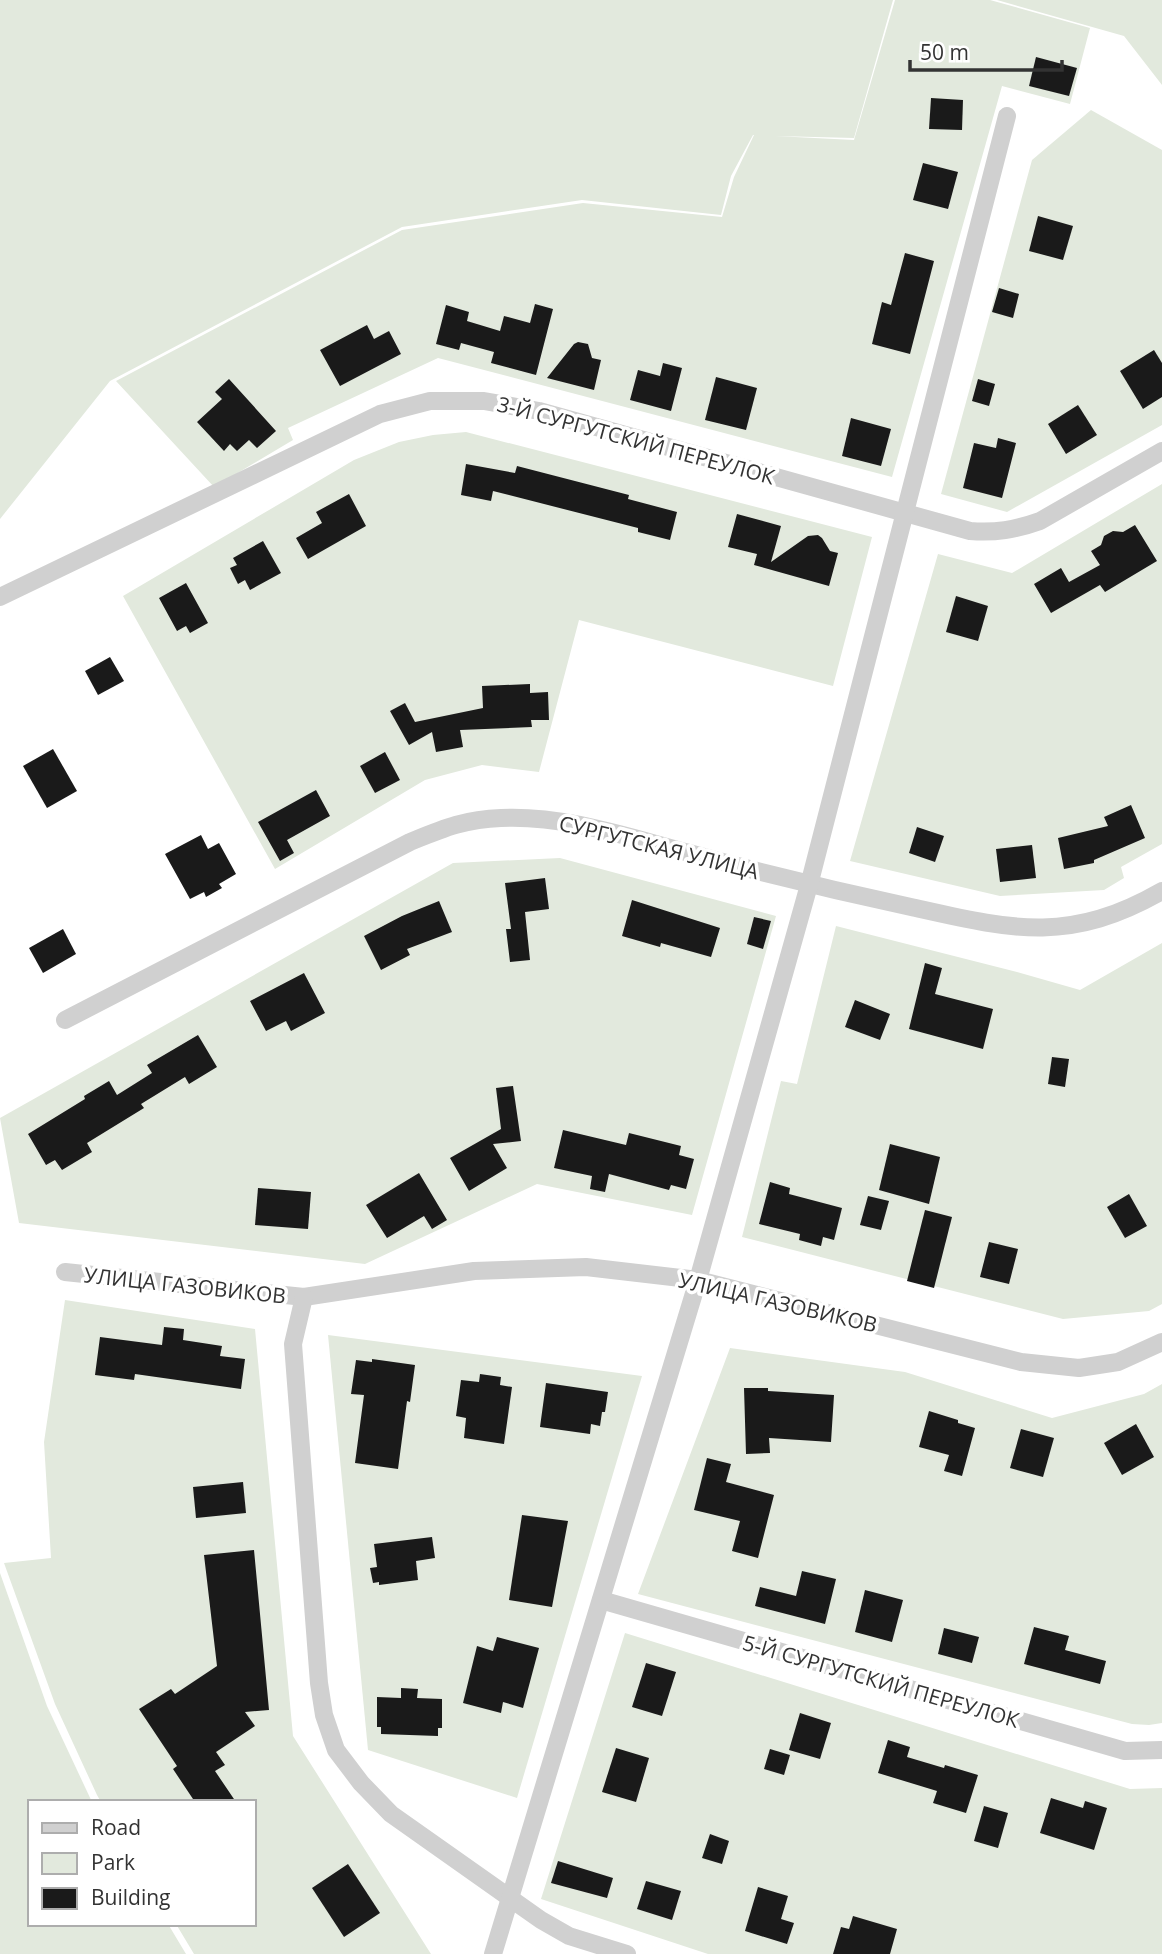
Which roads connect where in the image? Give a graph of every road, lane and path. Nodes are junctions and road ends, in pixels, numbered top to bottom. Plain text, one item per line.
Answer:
1 (1007, 116) dead end
2 (1162, 451) edge
3 (904, 513) junction
4 (0, 597) edge
5 (809, 885) junction
6 (1162, 891) edge
7 (65, 1020) dead end
8 (65, 1272) dead end
9 (698, 1280) junction
10 (304, 1297) junction
11 (1162, 1342) edge
12 (601, 1600) junction
13 (1162, 1750) edge
14 (512, 1899) junction
15 (493, 1954) edge
16 (627, 1954) edge

1 - 3 street
2 - 3 street, 3-Й СУРГУТСКИЙ ПЕРЕУЛОК
3 - 4 street, 3-Й СУРГУТСКИЙ ПЕРЕУЛОК
3 - 5 street
5 - 6 street, СУРГУТСКАЯ УЛИЦА
5 - 7 street, СУРГУТСКАЯ УЛИЦА
5 - 9 street
8 - 10 street, УЛИЦА ГАЗОВИКОВ
9 - 10 street, УЛИЦА ГАЗОВИКОВ
9 - 11 street, УЛИЦА ГАЗОВИКОВ
9 - 12 street
10 - 14 street, УЛИЦА ГАЗОВИКОВ
12 - 13 street, 5-Й СУРГУТСКИЙ ПЕРЕУЛОК
12 - 14 street
14 - 15 street
14 - 16 street

